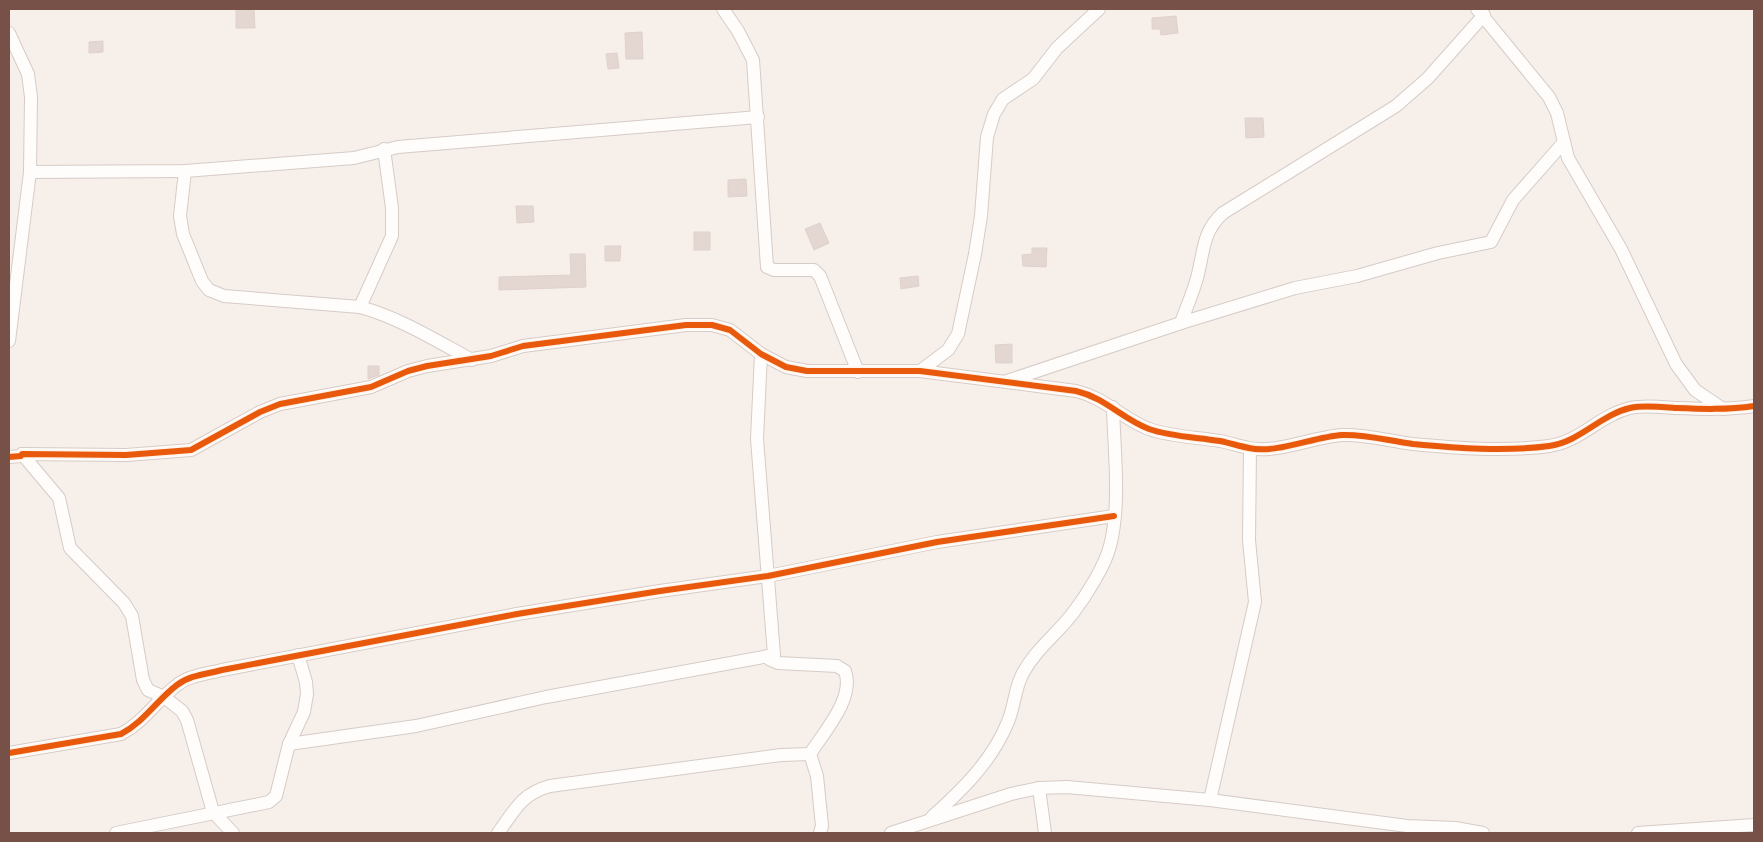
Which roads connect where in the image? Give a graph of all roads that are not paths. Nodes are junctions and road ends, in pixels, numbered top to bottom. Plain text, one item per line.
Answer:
1 (723, 9) edge
2 (1099, 9) edge
3 (1481, 12) edge
4 (9, 33) edge
5 (758, 117) junction
6 (1564, 142) junction
7 (384, 149) junction
8 (184, 171) junction
9 (30, 172) junction
10 (360, 308) junction
11 (1181, 323) junction
12 (9, 340) edge
13 (761, 354) junction
14 (472, 360) junction
15 (920, 371) junction
16 (858, 372) junction
17 (1005, 382) junction
18 (1754, 406) edge
19 (1113, 407) junction
20 (1726, 410) junction
21 (1250, 449) junction
22 (15, 455) edge
23 (1114, 516) junction
24 (768, 576) junction
25 (298, 655) junction
26 (774, 655) junction
27 (164, 697) junction
28 (289, 744) junction
29 (9, 753) edge
30 (810, 754) junction
31 (1039, 788) junction
32 (1210, 800) junction
33 (213, 812) junction
34 (928, 820) junction
35 (1754, 825) edge
36 (116, 833) edge
37 (233, 833) edge
38 (498, 833) edge
39 (820, 833) edge
40 (891, 833) edge
41 (1045, 833) edge
42 (1483, 833) edge
43 (1638, 833) edge

1 - 5 street
2 - 15 street
3 - 6 street
3 - 11 street
4 - 9 street
5 - 7 street
5 - 16 street
6 - 11 street
6 - 20 street
7 - 8 street
7 - 10 street
8 - 9 street
8 - 10 street
9 - 12 street
10 - 14 street
11 - 17 street
13 - 14 street
13 - 16 street
13 - 24 street
14 - 22 street
15 - 16 street
15 - 17 street
17 - 19 street
18 - 20 street
19 - 21 street
19 - 23 street
20 - 21 street
21 - 32 street
22 - 27 street
23 - 24 street
23 - 34 street
24 - 25 street
24 - 26 street
25 - 27 street
25 - 28 street
26 - 28 street
26 - 30 street
27 - 29 street
27 - 33 street
28 - 33 street
30 - 38 street
30 - 39 street
31 - 32 street
31 - 34 street
31 - 41 street
32 - 42 street
33 - 36 street
33 - 37 street
34 - 40 street
35 - 43 street

